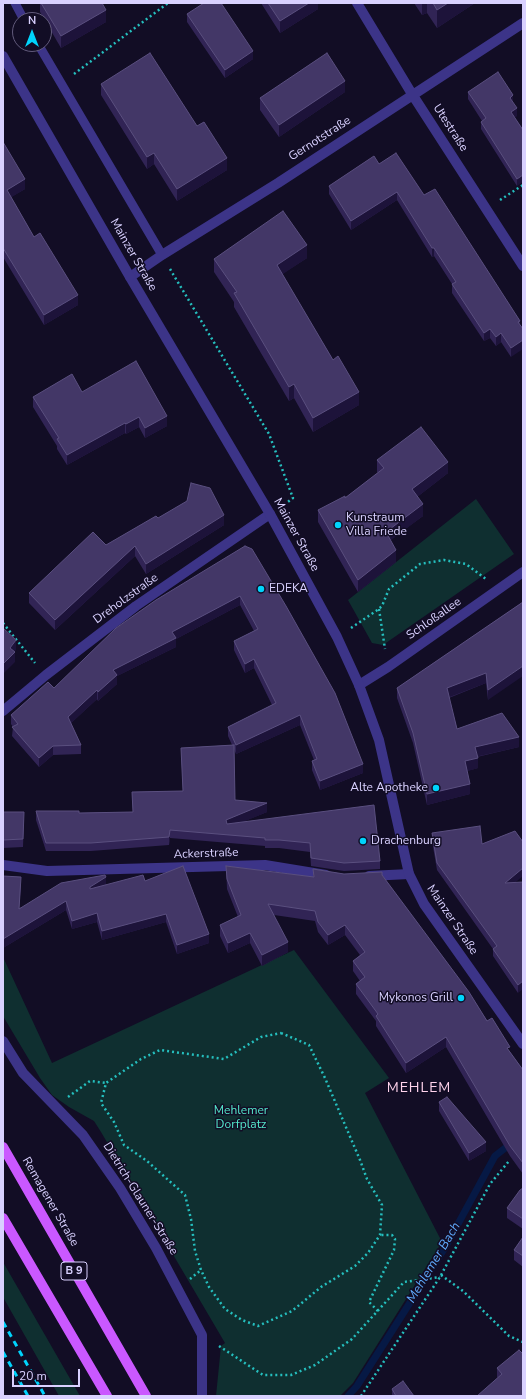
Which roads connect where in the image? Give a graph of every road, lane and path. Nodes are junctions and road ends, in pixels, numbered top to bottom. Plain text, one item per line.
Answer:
1 (15, 3) edge
2 (168, 3) edge
3 (357, 3) edge
4 (20, 12) edge
5 (523, 23) edge
6 (42, 52) edge
7 (3, 56) edge
8 (60, 84) junction
9 (412, 94) junction
10 (523, 185) edge
11 (487, 209) junction
12 (162, 255) junction
13 (523, 266) edge
14 (130, 277) junction
15 (270, 514) junction
16 (523, 572) edge
17 (499, 589) junction
18 (379, 608) junction
19 (3, 623) edge
20 (337, 637) junction
21 (388, 668) junction
22 (46, 676) junction
23 (359, 685) junction
24 (3, 711) edge
25 (3, 865) edge
26 (409, 874) junction
27 (336, 877) edge
28 (358, 877) edge
29 (3, 1040) edge
30 (523, 1044) edge
31 (106, 1082) junction
32 (56, 1106) junction
33 (3, 1147) edge
34 (509, 1162) dead end
35 (3, 1218) edge
36 (380, 1235) junction
37 (440, 1276) junction
38 (378, 1312) junction
39 (202, 1335) junction
40 (523, 1342) edge
41 (107, 1396) edge
42 (146, 1396) edge
43 (202, 1396) edge
44 (361, 1396) edge

1 - 4 lane
2 - 8 path
3 - 9 street, Utestraße
5 - 9 street, Gernotstraße
6 - 8 lane
7 - 14 street, Mainzer Straße
8 - 12 lane
9 - 11 street, Utestraße
9 - 12 street, Gernotstraße
10 - 11 path
11 - 13 street, Utestraße
12 - 14 street, Gernotstraße
12 - 15 path
14 - 15 street, Mainzer Straße
15 - 20 street, Mainzer Straße
15 - 22 street, Dreholzstraße
16 - 17 street, Schloßallee
17 - 18 path
17 - 21 street, Schloßallee
18 - 20 path
18 - 21 path
19 - 22 path
20 - 23 street, Mainzer Straße
21 - 23 street, Schloßallee
22 - 24 street, Dreholzstraße
23 - 26 street, Mainzer Straße
25 - 27 street, Ackerstraße
26 - 28 street
26 - 30 street, Mainzer Straße
29 - 32 street, Dietrich-Glauner-Straße
31 - 32 path
31 - 36 path
31 - 36 path
32 - 39 street, Dietrich-Glauner-Straße
33 - 42 main road, Remagener Straße / B 9
34 - 37 path
35 - 41 main road
36 - 38 path
37 - 38 path
37 - 40 path
37 - 44 path
38 - 39 path
39 - 43 street, Dietrich-Glauner-Straße

